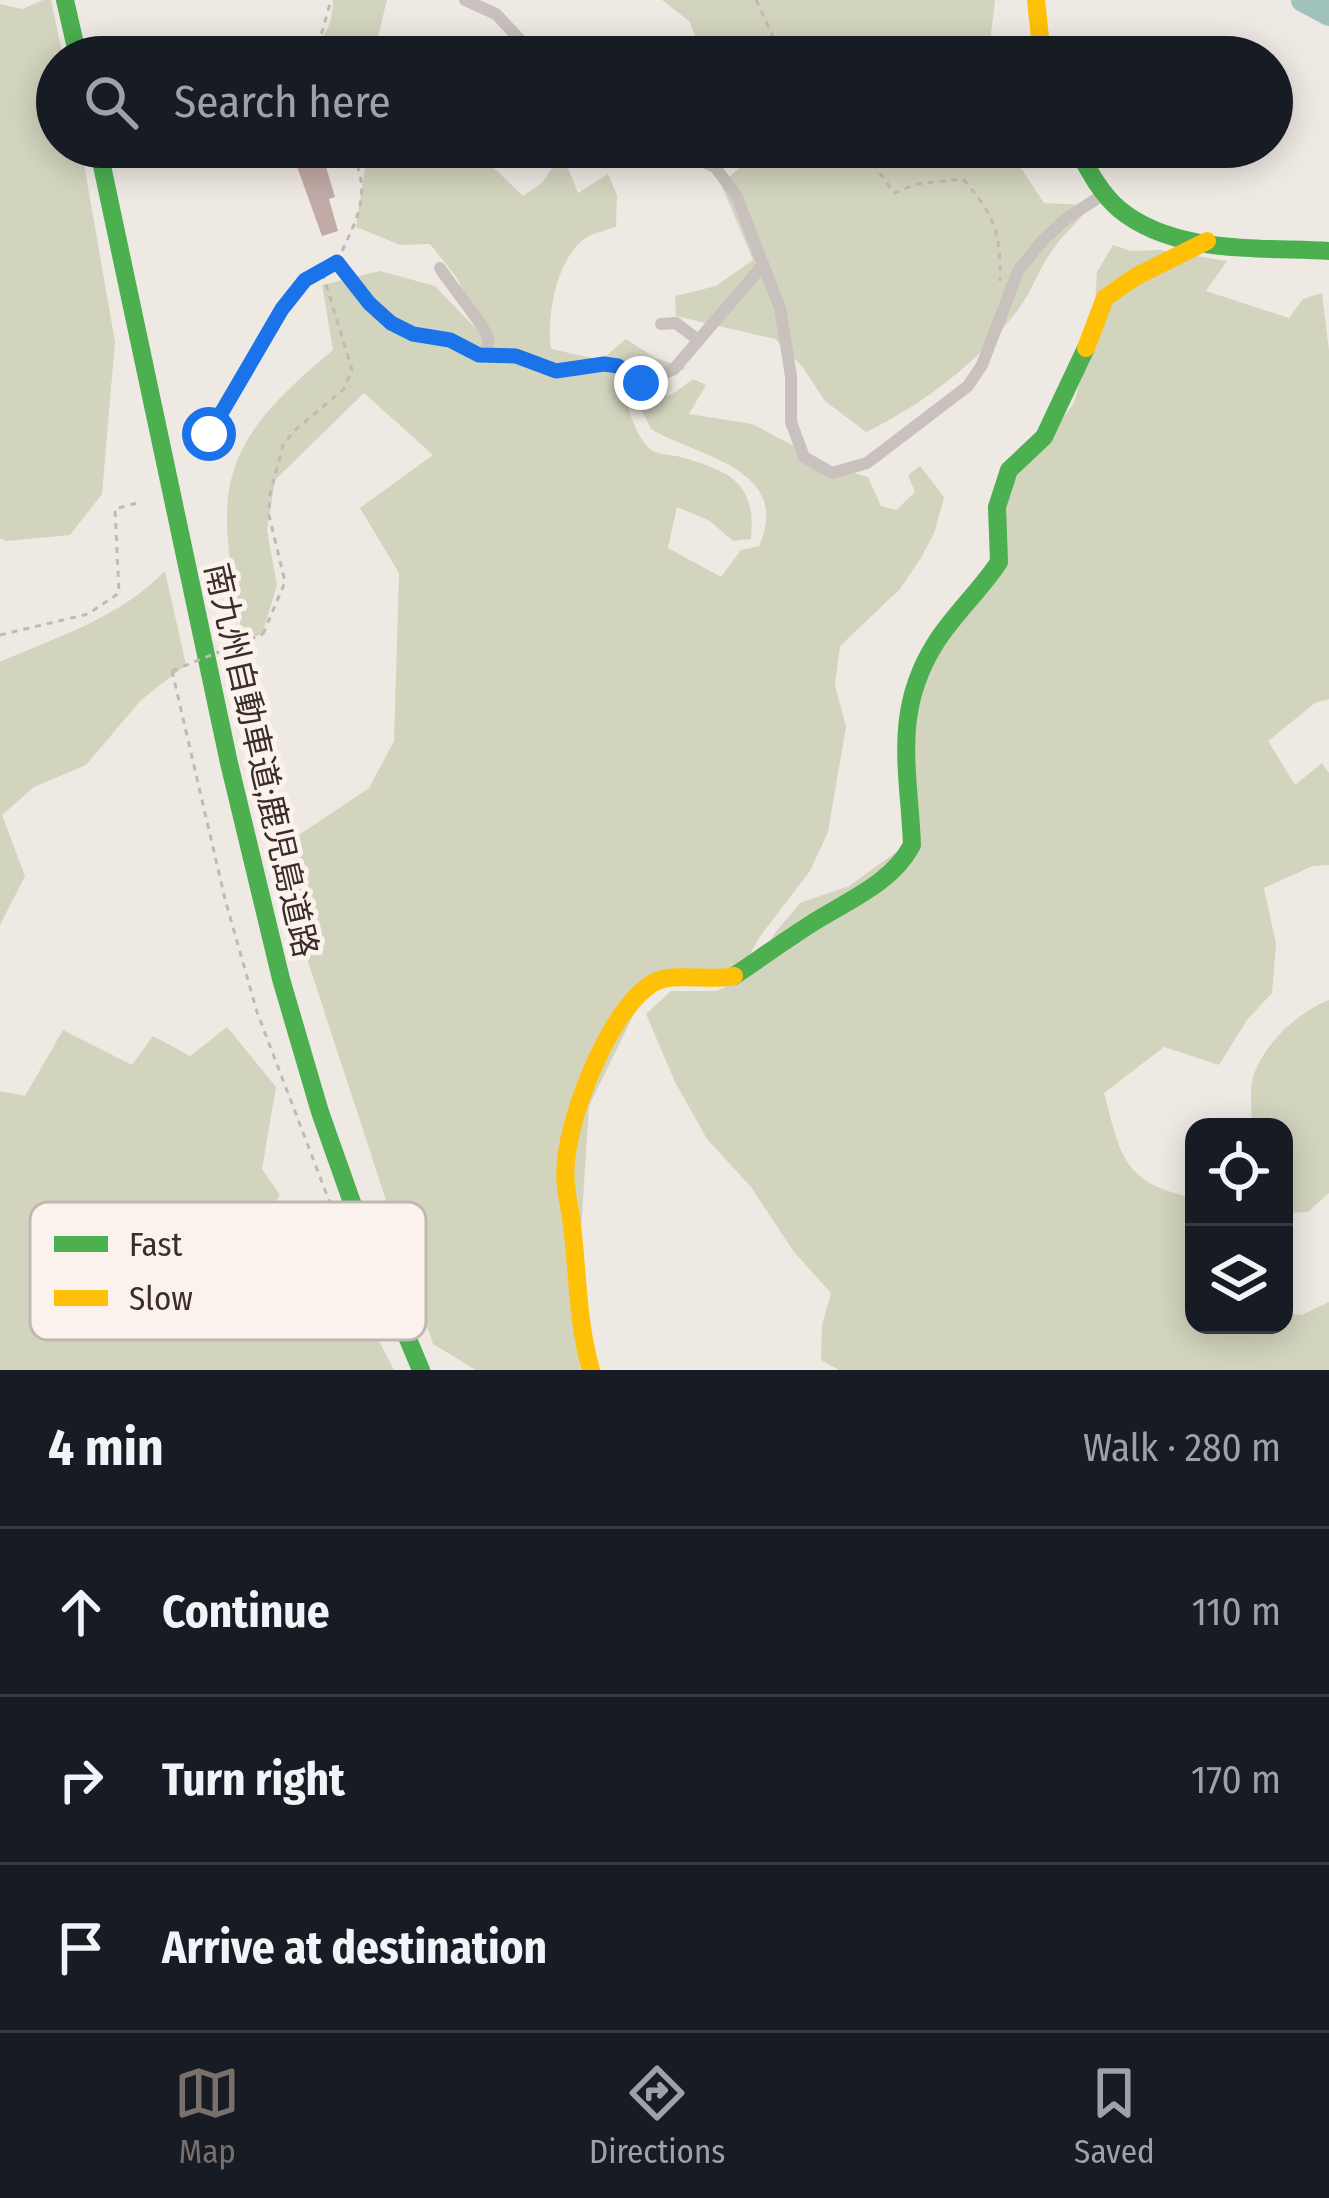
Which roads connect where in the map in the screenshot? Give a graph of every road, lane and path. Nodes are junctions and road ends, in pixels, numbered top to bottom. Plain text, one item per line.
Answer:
1 (65, 0) edge
2 (331, 0) edge
3 (465, 0) edge
4 (756, 0) edge
5 (1036, 0) edge
6 (73, 36) edge
7 (320, 36) edge
8 (517, 36) edge
9 (774, 36) edge
10 (1040, 36) edge
11 (102, 168) edge
12 (358, 168) edge
13 (716, 168) edge
14 (876, 168) edge
15 (1089, 168) edge
16 (1104, 194) junction
17 (1208, 241) junction
18 (1329, 250) edge
19 (337, 262) junction
20 (763, 265) junction
21 (440, 268) dead end
22 (322, 271) junction
23 (1000, 280) dead end
24 (661, 324) dead end
25 (698, 340) junction
26 (484, 355) junction
27 (209, 434) dead end
28 (137, 503) dead end
29 (0, 635) edge
30 (330, 1202) edge
31 (353, 1202) edge
32 (409, 1340) edge
33 (421, 1370) edge
34 (591, 1370) edge

1 - 6 main road
2 - 7 path
3 - 8 street
4 - 9 path
5 - 10 main road
11 - 31 main road, 南九州自動車道;鹿児島道路
12 - 19 path
13 - 20 street
14 - 23 path
15 - 16 main road
16 - 17 main road
16 - 20 street
17 - 18 main road
17 - 34 main road
19 - 22 path
19 - 26 street
20 - 25 street
21 - 26 street
22 - 27 path
22 - 30 path, bridge
24 - 25 street
25 - 26 street
28 - 29 path
32 - 33 main road, 南九州自動車道;鹿児島道路

